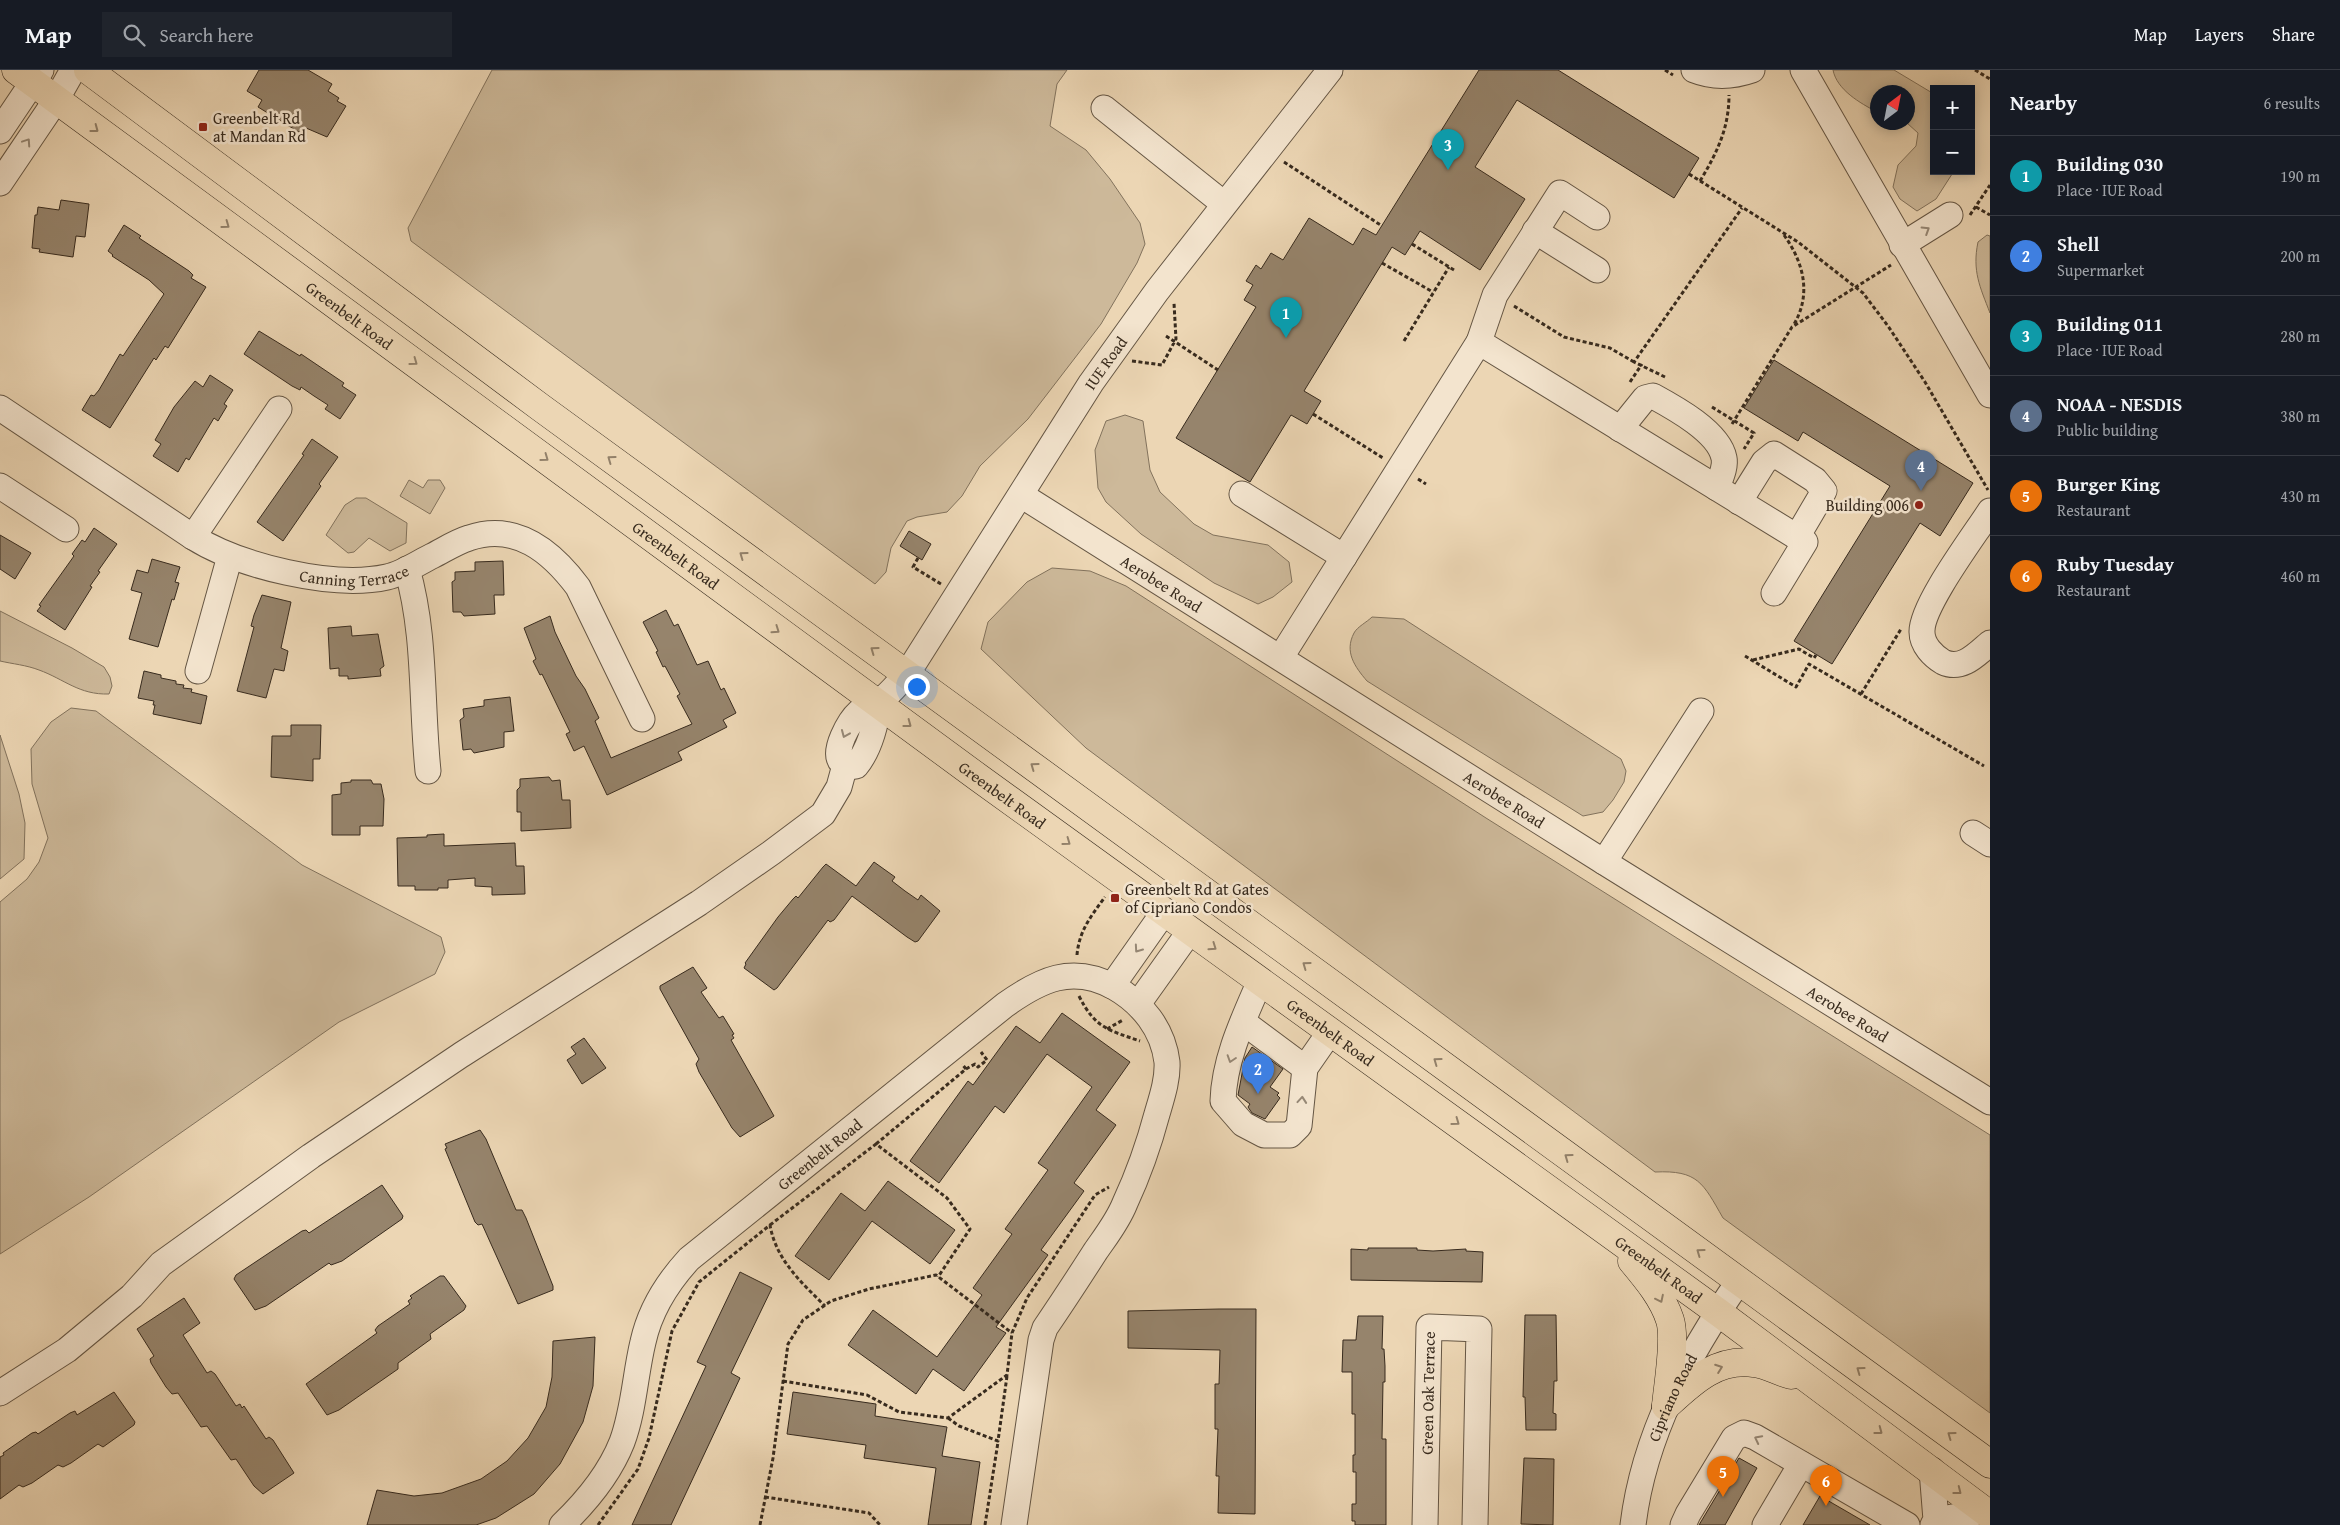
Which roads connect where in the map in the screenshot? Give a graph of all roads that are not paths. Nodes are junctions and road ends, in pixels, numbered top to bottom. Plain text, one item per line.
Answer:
1 (73, 70) edge
2 (88, 70) edge
3 (1330, 70) edge
4 (1694, 70) edge
5 (1752, 70) edge
6 (1803, 70) edge
7 (30, 74) edge
8 (111, 80) edge
9 (56, 100) junction
10 (1104, 108) dead end
11 (0, 131) edge
12 (0, 183) edge
13 (1224, 204) junction
14 (1950, 215) dead end
15 (1596, 217) dead end
16 (1536, 231) junction
17 (1898, 254) junction
18 (1597, 270) dead end
19 (1479, 342) junction
20 (1990, 395) edge
21 (0, 408) edge
22 (279, 409) dead end
23 (1620, 429) junction
24 (0, 486) edge
25 (1717, 488) junction
26 (1242, 494) dead end
27 (1021, 495) junction
28 (1989, 500) edge
29 (1740, 502) junction
30 (66, 529) dead end
31 (193, 537) junction
32 (1797, 537) junction
33 (230, 556) junction
34 (1344, 557) junction
35 (407, 569) junction
36 (1774, 593) dead end
37 (1990, 643) edge
38 (1282, 657) junction
39 (198, 671) dead end
40 (907, 674) junction
41 (879, 702) junction
42 (1701, 711) dead end
43 (642, 719) dead end
44 (428, 770) dead end
45 (1604, 862) junction
46 (1164, 912) junction
47 (1190, 931) junction
48 (1260, 981) junction
49 (1112, 986) junction
50 (1134, 1010) junction
51 (1243, 1022) junction
52 (1330, 1032) junction
53 (1305, 1068) junction
54 (1990, 1102) edge
55 (1609, 1233) junction
56 (1739, 1281) junction
57 (1718, 1312) junction
58 (1812, 1381) junction
59 (0, 1393) edge
60 (1666, 1406) junction
61 (1801, 1464) junction
62 (1990, 1464) edge
63 (1932, 1470) junction
64 (1987, 1513) edge
65 (1935, 1523) edge
66 (562, 1525) edge
67 (1014, 1525) edge
68 (1425, 1525) edge
69 (1475, 1525) edge
70 (1633, 1525) edge
71 (1683, 1525) edge
72 (1765, 1525) edge
73 (1907, 1525) edge

1 - 9 street
2 - 8 main road
3 - 13 street, IUE Road
4 - 5 street
6 - 17 street
7 - 9 main road, Greenbelt Road
7 - 11 street
40 -> 8 main road
12 -> 9 street
9 -> 41 main road, Greenbelt Road
10 - 13 street
13 - 27 street, IUE Road
17 -> 14 street
15 - 16 street
16 - 18 street
16 - 19 street
17 - 20 street
19 - 23 street
19 - 34 street
21 - 31 street, Canning Terrace
22 - 31 street
23 - 25 street
23 - 25 street
24 - 30 street
25 - 29 street
26 - 34 street
27 - 38 street, Aerobee Road
27 - 40 street, IUE Road
28 - 37 street
29 - 32 street
29 - 32 street
31 - 33 street, Canning Terrace
32 - 36 street
33 - 35 street, Canning Terrace
33 - 39 street
34 - 38 street
35 - 43 street, Canning Terrace
35 - 44 street
38 - 45 street, Aerobee Road
40 - 41 street, IUE Road
56 -> 40 main road
41 -> 46 main road, Greenbelt Road
41 - 59 street, IUE Road
42 - 45 street
45 - 54 street, Aerobee Road
46 - 47 main road, Greenbelt Road
46 -> 49 street
47 -> 48 main road, Greenbelt Road
47 - 50 street
48 - 51 street
48 - 52 main road, Greenbelt Road
49 - 50 street, Greenbelt Road
49 - 66 street, Greenbelt Road
50 - 67 street, Greenbelt Road
51 - 53 street
51 -> 53 street
52 - 53 street
52 -> 55 main road, Greenbelt Road
55 - 57 main road, Greenbelt Road
55 -> 60 main road
56 - 57 street, Cipriano Road
62 -> 56 main road
57 - 58 main road, Greenbelt Road
57 - 60 street, Cipriano Road
60 -> 58 main road
58 -> 63 main road, Greenbelt Road
60 - 70 street, Cipriano Road
61 -> 71 street
61 - 72 street
61 - 73 street
63 -> 64 main road, Greenbelt Road
63 - 65 street
64 - 65 street
68 - 69 street, Green Oak Terrace

